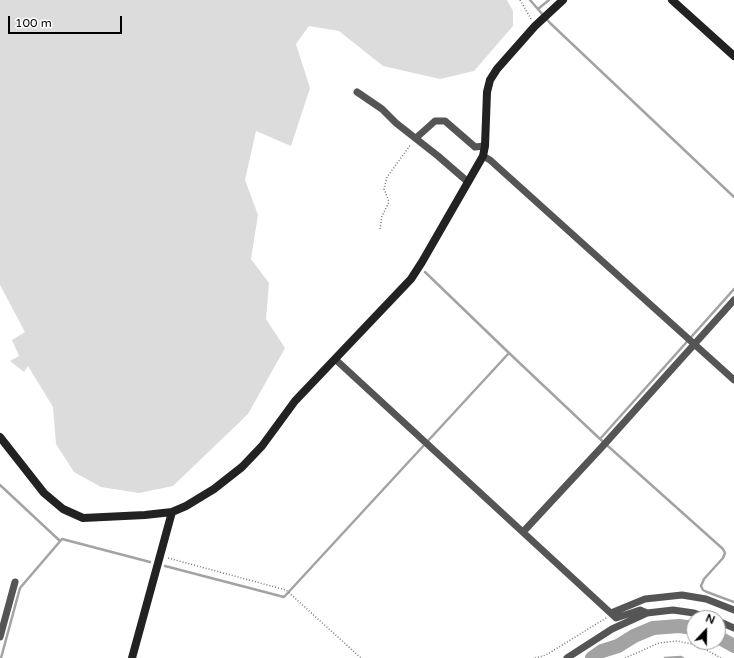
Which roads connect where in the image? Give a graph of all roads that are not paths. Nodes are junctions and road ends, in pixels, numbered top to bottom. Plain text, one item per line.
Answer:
1 (563, 0) edge
2 (672, 0) edge
3 (734, 56) edge
4 (357, 92) dead end
5 (416, 138) junction
6 (484, 146) junction
7 (483, 156) junction
8 (468, 182) junction
9 (734, 300) edge
10 (693, 343) junction
11 (336, 359) junction
12 (734, 380) edge
13 (0, 437) edge
14 (172, 512) junction
15 (523, 532) junction
16 (15, 582) dead end
17 (734, 610) edge
18 (686, 612) edge
19 (611, 613) junction
20 (647, 613) junction
21 (0, 637) edge
22 (132, 658) edge
23 (567, 658) edge

1 - 6 street
2 - 3 street
4 - 5 street
5 - 6 street
5 - 8 street
6 - 7 street
7 - 8 street
7 - 10 street
8 - 11 street
9 - 10 street
10 - 12 street
10 - 15 street
11 - 14 street
11 - 15 street
13 - 14 street
14 - 22 street
15 - 19 street
16 - 21 street
17 - 19 street
18 - 20 street
19 - 20 street
20 - 23 street

